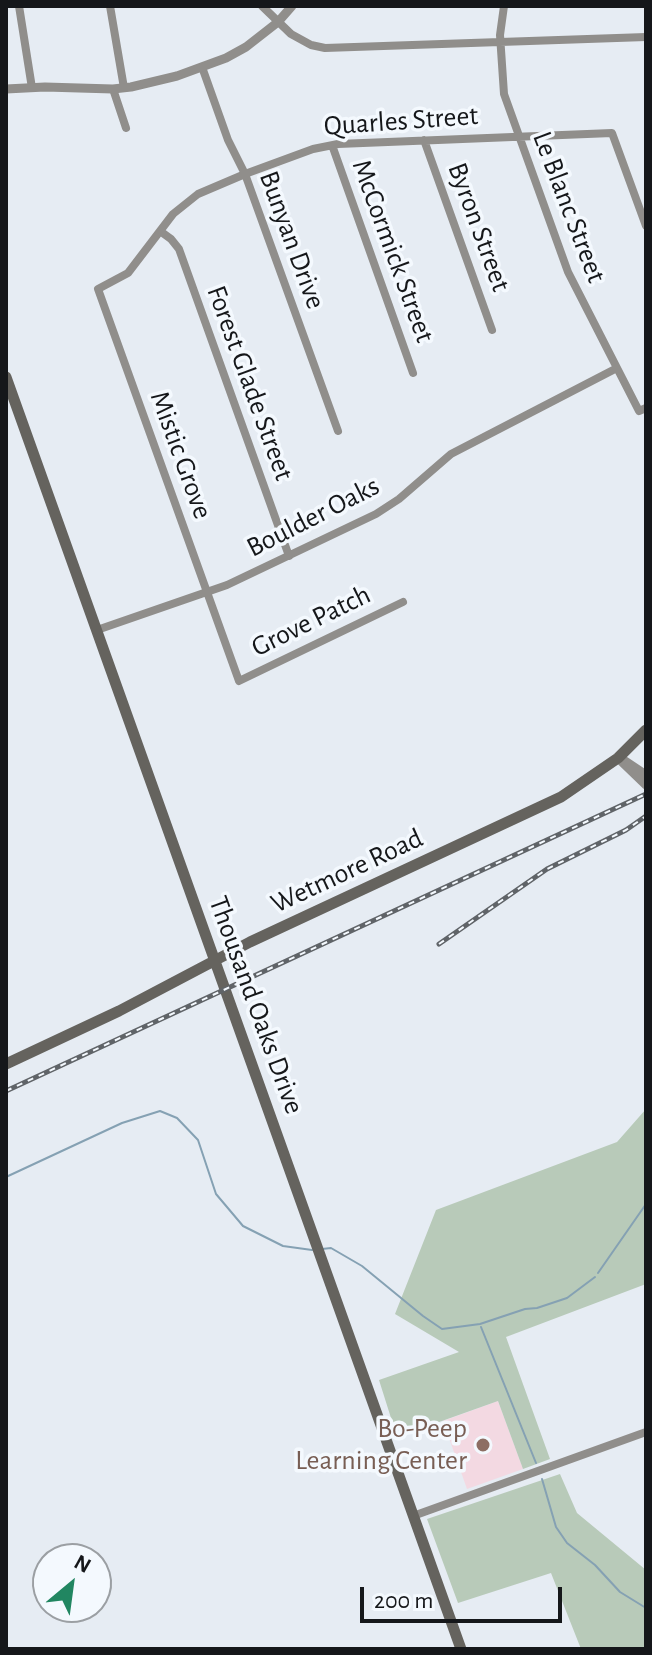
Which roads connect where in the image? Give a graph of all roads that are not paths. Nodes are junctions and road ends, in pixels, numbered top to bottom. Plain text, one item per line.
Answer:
1 (19, 6) edge
2 (110, 6) edge
3 (262, 6) edge
4 (292, 6) edge
5 (504, 6) edge
6 (278, 22) junction
7 (646, 37) edge
8 (500, 42) junction
9 (202, 67) junction
10 (32, 88) junction
11 (124, 88) junction
12 (6, 89) edge
13 (113, 89) junction
14 (126, 128) dead end
15 (519, 136) junction
16 (424, 140) junction
17 (332, 145) junction
18 (245, 174) junction
19 (646, 226) edge
20 (160, 231) junction
21 (98, 289) joint
22 (492, 330) dead end
23 (617, 368) junction
24 (413, 373) dead end
25 (6, 377) edge
26 (642, 410) edge
27 (338, 431) dead end
28 (289, 556) junction
29 (207, 592) junction
30 (403, 602) dead end
31 (97, 630) junction
32 (239, 681) joint
33 (646, 730) edge
34 (618, 758) junction
35 (646, 775) edge
36 (646, 785) edge
37 (214, 960) junction
38 (6, 1064) edge
39 (646, 1432) edge
40 (413, 1516) junction
41 (461, 1649) edge

1 - 10 street
2 - 11 street
3 - 6 street
4 - 6 street
5 - 8 street, Le Blanc Street
6 - 8 street
6 - 9 street
7 - 8 street
8 - 15 street, Le Blanc Street
9 - 11 street
9 - 18 street, Bunyan Drive
10 - 12 street
10 - 13 street
11 - 13 street
13 - 14 street
15 - 16 street, Quarles Street
15 - 19 street, Quarles Street
15 - 23 street, Le Blanc Street
16 - 17 street, Quarles Street
16 - 22 street, Byron Street
17 - 18 street, Quarles Street
17 - 24 street, McCormick Street
18 - 20 street, Quarles Street
18 - 27 street, Bunyan Drive
20 - 21 street, Quarles Street
20 - 28 street, Forest Glade Street
21 - 29 street, Mistic Grove
23 - 26 street, Le Blanc Street
23 - 28 street, Boulder Oaks
25 - 31 main road, Thousand Oaks Drive
28 - 29 street, Boulder Oaks
29 - 31 street, Boulder Oaks
29 - 32 street, Mistic Grove
30 - 32 street, Grove Patch
31 - 37 main road, Thousand Oaks Drive
33 - 34 main road, Wetmore Road
34 - 35 street
34 - 36 street
34 - 37 main road, Wetmore Road
37 - 38 main road, Wetmore Road
37 - 40 main road, Thousand Oaks Drive
39 - 40 street
40 - 41 main road, Thousand Oaks Drive

